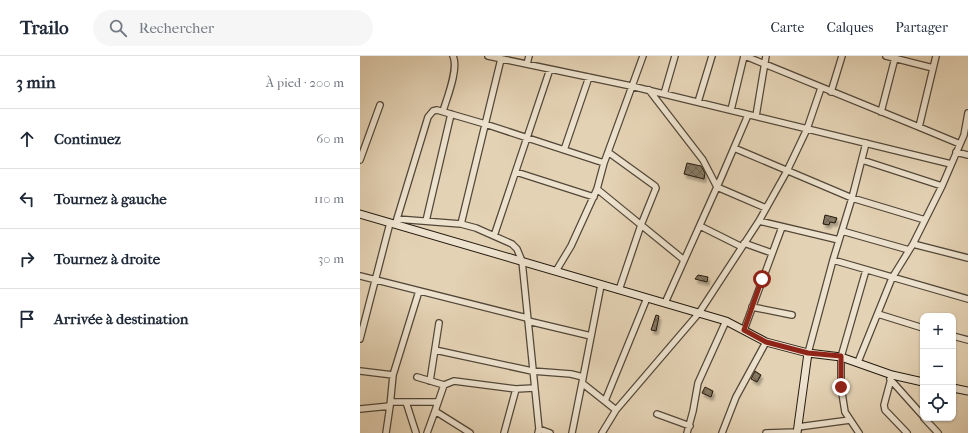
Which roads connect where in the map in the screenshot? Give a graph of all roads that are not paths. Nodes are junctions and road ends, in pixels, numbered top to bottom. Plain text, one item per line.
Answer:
1 (453, 56) edge
2 (488, 56) edge
3 (529, 56) edge
4 (643, 56) edge
5 (675, 56) edge
6 (712, 56) edge
7 (745, 56) edge
8 (766, 56) edge
9 (842, 56) edge
10 (886, 56) edge
11 (936, 56) edge
12 (895, 58) junction
13 (501, 59) junction
14 (527, 64) junction
15 (764, 64) junction
16 (933, 68) junction
17 (550, 69) junction
18 (589, 77) junction
19 (631, 86) junction
20 (821, 88) junction
21 (649, 90) junction
22 (831, 92) junction
23 (664, 94) junction
24 (698, 102) junction
25 (380, 105) dead end
26 (731, 110) junction
27 (443, 111) junction
28 (881, 112) junction
29 (968, 113) edge
30 (451, 114) junction
31 (748, 114) junction
32 (756, 116) junction
33 (485, 124) junction
34 (919, 127) junction
35 (807, 129) junction
36 (527, 138) junction
37 (363, 143) edge
38 (866, 143) junction
39 (960, 144) junction
40 (734, 148) junction
41 (564, 150) junction
42 (608, 152) junction
43 (956, 152) junction
44 (968, 155) edge
45 (360, 160) edge
46 (862, 160) junction
47 (604, 163) junction
48 (951, 164) junction
49 (787, 171) junction
50 (516, 172) junction
51 (942, 186) junction
52 (717, 187) junction
53 (597, 189) junction
54 (594, 197) junction
55 (852, 198) junction
56 (766, 208) junction
57 (361, 216) edge
58 (925, 220) junction
59 (426, 221) junction
60 (759, 221) junction
61 (394, 222) junction
62 (461, 224) junction
63 (641, 225) junction
64 (700, 226) junction
65 (782, 227) junction
66 (842, 231) junction
67 (494, 236) junction
68 (839, 240) junction
69 (913, 244) junction
70 (743, 245) junction
71 (909, 250) junction
72 (772, 253) junction
73 (968, 258) edge
74 (684, 260) junction
75 (833, 260) junction
76 (522, 261) junction
77 (866, 270) junction
78 (556, 271) junction
79 (360, 276) edge
80 (892, 278) junction
81 (375, 280) junction
82 (601, 285) junction
83 (619, 290) junction
84 (419, 291) junction
85 (646, 298) junction
86 (968, 299) edge
87 (664, 303) junction
88 (752, 307) junction
89 (699, 313) junction
90 (878, 314) junction
91 (792, 315) dead end
92 (528, 319) junction
93 (726, 321) junction
94 (439, 323) dead end
95 (920, 327) edge
96 (744, 330) junction
97 (591, 336) junction
98 (956, 337) edge
99 (360, 339) edge
100 (968, 340) edge
101 (766, 342) junction
102 (434, 350) junction
103 (808, 353) junction
104 (841, 356) junction
105 (858, 362) junction
106 (360, 371) edge
107 (532, 371) junction
108 (393, 375) junction
109 (417, 377) dead end
110 (891, 377) junction
111 (583, 380) junction
112 (430, 381) junction
113 (920, 382) edge
114 (444, 385) junction
115 (534, 388) junction
116 (516, 389) junction
117 (956, 389) edge
118 (968, 391) edge
119 (605, 401) junction
120 (406, 402) junction
121 (438, 402) junction
122 (391, 404) junction
123 (360, 409) edge
124 (616, 410) junction
125 (436, 411) junction
126 (920, 412) edge
127 (657, 414) dead end
128 (850, 420) junction
129 (928, 421) edge
130 (690, 426) junction
131 (538, 431) edge
132 (798, 431) edge
133 (386, 433) edge
134 (416, 433) edge
135 (427, 433) edge
136 (470, 433) edge
137 (504, 433) edge
138 (550, 433) edge
139 (572, 433) edge
140 (602, 433) edge
141 (687, 433) edge
142 (722, 433) edge
143 (766, 433) edge
144 (859, 433) edge
145 (907, 433) edge
146 (938, 433) edge

1 - 27 street
2 - 13 street
3 - 14 street
4 - 19 street
5 - 23 street
6 - 24 street
7 - 15 street
7 - 26 street
8 - 15 street
9 - 22 street
10 - 12 street
11 - 16 street
12 - 16 street
12 - 28 street
13 - 14 street
13 - 33 street
14 - 17 street
15 - 20 street
15 - 32 street
16 - 34 street
17 - 18 street
17 - 36 street
18 - 19 street
18 - 41 street
19 - 21 street
19 - 42 street
20 - 22 street
20 - 35 street
21 - 23 street
21 - 52 street
22 - 28 street
23 - 24 street
24 - 26 street
25 - 37 street
26 - 31 street
27 - 30 street
27 - 61 street
28 - 34 street
29 - 39 street
30 - 33 street
30 - 59 street
31 - 32 street
31 - 40 street
32 - 35 street
33 - 36 street
33 - 62 street
34 - 39 street
35 - 38 street
35 - 49 street
36 - 41 street
36 - 50 street
37 - 45 street
38 - 46 street
38 - 48 street
39 - 43 street
40 - 49 street
40 - 52 street
41 - 47 street
42 - 47 street
42 - 63 street
43 - 44 street
43 - 48 street
46 - 51 street
46 - 55 street
47 - 53 street
48 - 51 street
49 - 55 street
49 - 56 street
50 - 54 street
50 - 67 street
51 - 58 street
52 - 56 street
52 - 64 street
53 - 54 street
53 - 63 street
54 - 78 street
55 - 58 street
55 - 66 street
56 - 60 street
57 - 61 street
58 - 69 street
59 - 61 street
59 - 62 street
60 - 65 street
60 - 70 street
61 - 76 street
61 - 81 street
62 - 67 street
63 - 74 street
63 - 83 street
64 - 70 street
64 - 74 street
65 - 68 street
65 - 72 street
66 - 68 street
66 - 71 street
67 - 76 street
68 - 75 street
69 - 71 street
69 - 73 street
70 - 72 street
70 - 89 street
71 - 80 street
72 - 88 street
74 - 87 street
75 - 77 street
75 - 103 street
76 - 78 street
76 - 92 street
77 - 80 street
77 - 104 street
78 - 82 street
79 - 81 street
80 - 86 street
80 - 90 street
81 - 84 street
81 - 99 street
82 - 83 street
82 - 97 street
83 - 85 street
84 - 92 street
84 - 108 street
85 - 87 street
85 - 119 street
87 - 89 street
88 - 91 street
88 - 96 street
89 - 93 street
89 - 124 street
90 - 95 street
90 - 105 street
92 - 97 street
92 - 107 street
93 - 96 street
93 - 130 street
94 - 102 street
96 - 101 street
97 - 111 street
98 - 100 street
101 - 103 street
101 - 142 street
102 - 107 street
102 - 112 street
103 - 104 street
103 - 132 street
104 - 105 street
104 - 128 street
105 - 110 street
106 - 108 street
107 - 111 street
107 - 115 street
108 - 122 street
109 - 112 street
110 - 113 street
110 - 126 street
110 - 145 street
111 - 119 street
111 - 139 street
112 - 114 street
114 - 116 street
114 - 121 street
115 - 116 street
115 - 131 street
116 - 137 street
117 - 118 street
119 - 124 street
120 - 121 street
120 - 122 street
120 - 134 street
121 - 125 street
122 - 123 street
122 - 133 street
124 - 140 street
125 - 135 street
125 - 136 street
127 - 130 street
128 - 132 street
128 - 144 street
129 - 146 street
130 - 141 street
131 - 138 street
132 - 143 street

